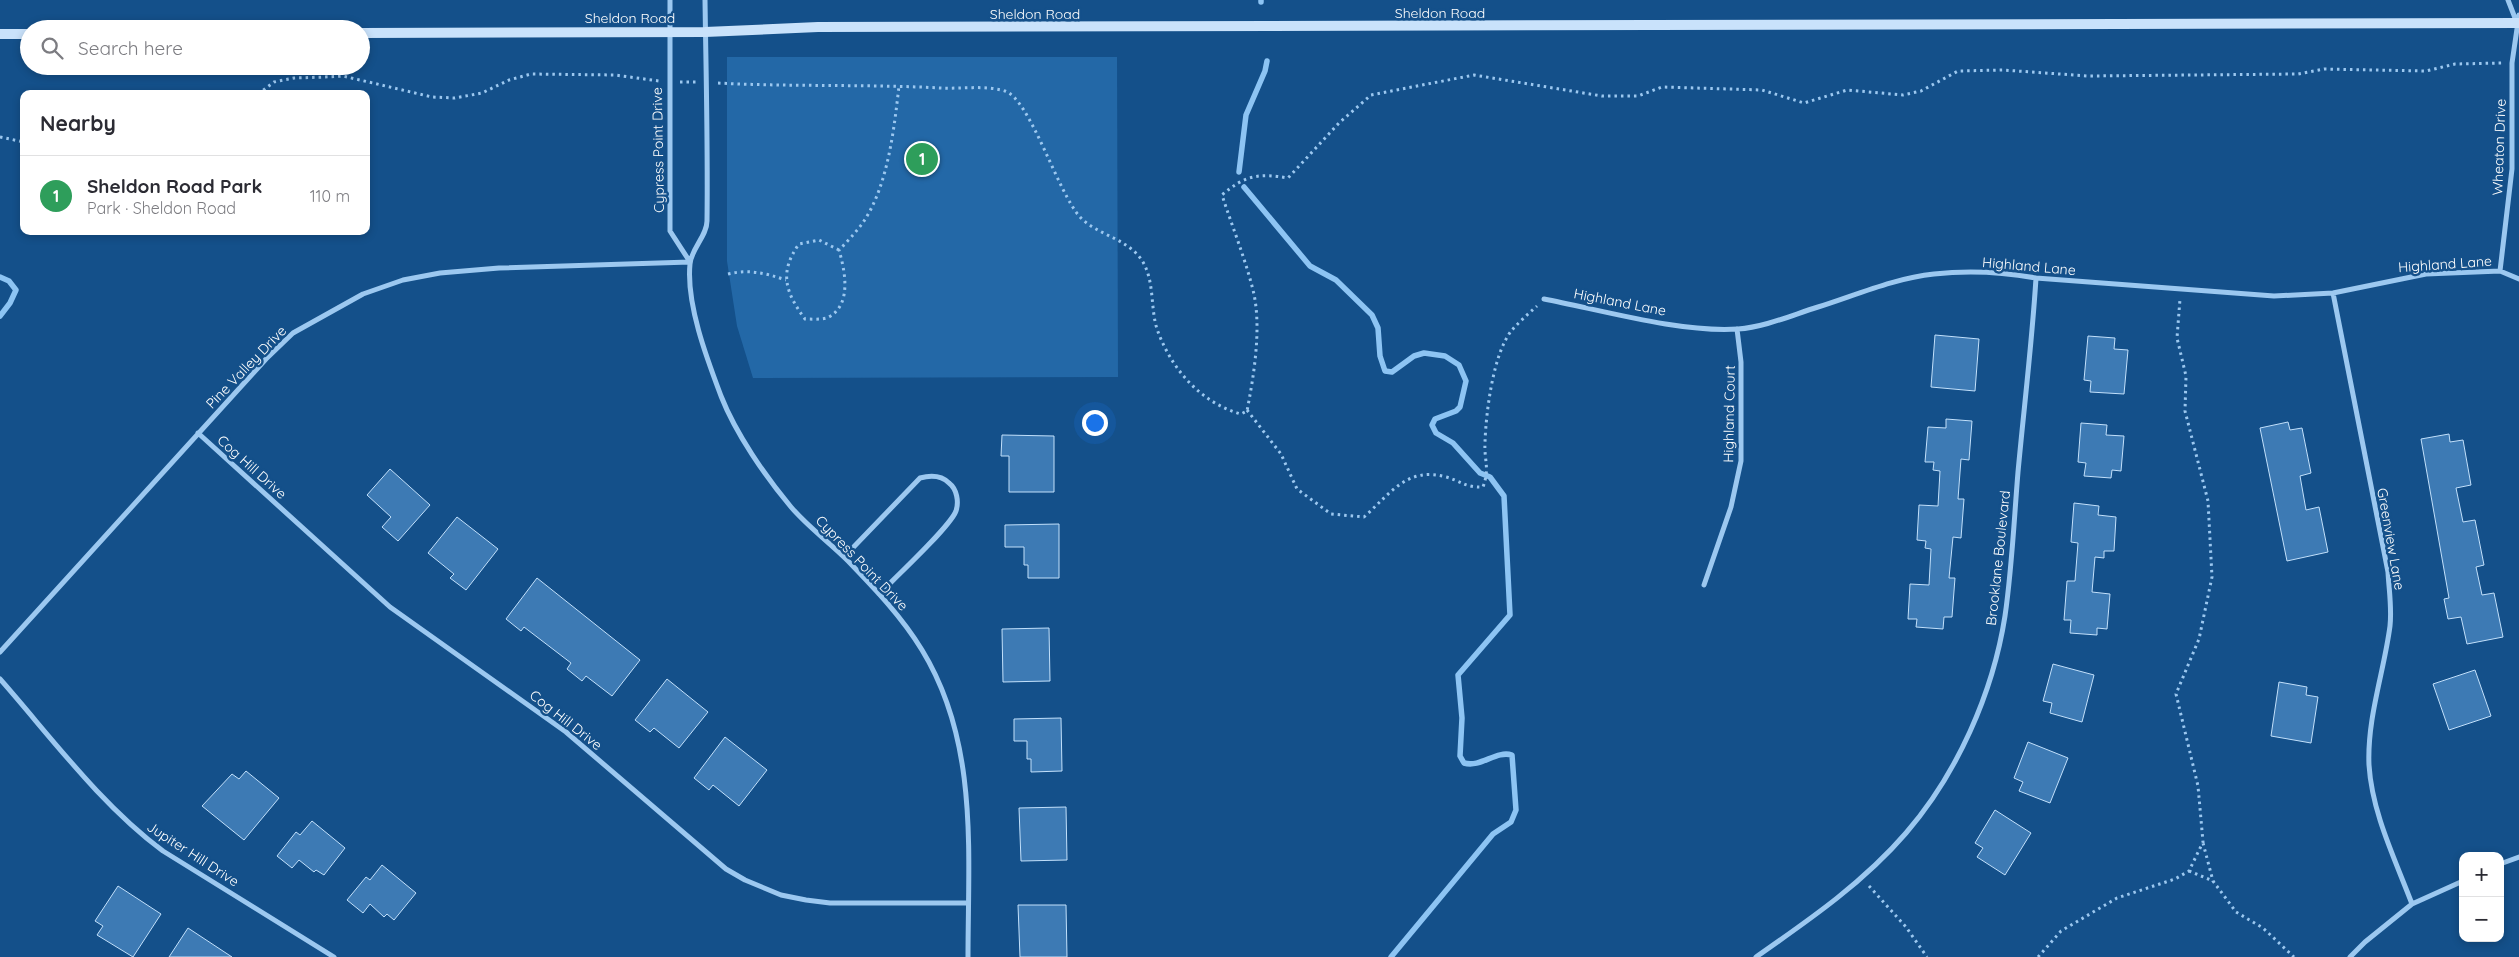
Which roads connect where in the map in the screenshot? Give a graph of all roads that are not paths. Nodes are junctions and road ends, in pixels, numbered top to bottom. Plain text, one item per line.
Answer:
1 (670, 0) edge
2 (705, 0) edge
3 (2508, 0) edge
4 (2518, 21) edge
5 (669, 32) junction
6 (705, 32) junction
7 (370, 33) edge
8 (0, 34) edge
9 (20, 34) edge
10 (690, 262) junction
11 (2500, 271) junction
12 (2036, 278) junction
13 (2519, 279) edge
14 (2333, 293) junction
15 (1544, 299) road end
16 (1737, 329) junction
17 (198, 433) junction
18 (844, 557) junction
19 (1704, 585) dead end
20 (879, 594) junction
21 (0, 652) edge
22 (0, 679) edge
23 (2519, 857) edge
24 (2504, 863) edge
25 (2459, 883) edge
26 (968, 903) junction
27 (2412, 904) junction
28 (334, 957) edge
29 (968, 957) edge
30 (1756, 957) edge
31 (2350, 957) edge

1 - 5 street, Cypress Point Drive
2 - 6 street, Cypress Point Drive
3 - 4 street
4 - 6 main road, Sheldon Road
4 - 11 street, Wheaton Drive
5 - 6 main road, Sheldon Road
5 - 7 main road, Sheldon Road
5 - 10 street, Cypress Point Drive
6 - 10 street, Cypress Point Drive
8 - 9 main road
10 - 17 street, Pine Valley Drive
10 - 18 street, Cypress Point Drive
11 - 13 street, Highland Lane
11 - 14 street, Highland Lane
12 - 14 street, Highland Lane
12 - 16 street, Highland Lane
12 - 30 street, Brooklane Boulevard
14 - 27 street, Greenview Lane
15 - 16 street, Highland Lane
16 - 19 street, Highland Court
17 - 21 street, Pine Valley Drive
17 - 26 street, Cog Hill Drive
18 - 20 street, Cypress Point Drive
18 - 20 street
20 - 26 street, Cypress Point Drive
22 - 28 street, Jupiter Hill Drive
23 - 24 street
25 - 27 street
26 - 29 street, Cypress Point Drive
27 - 31 street

